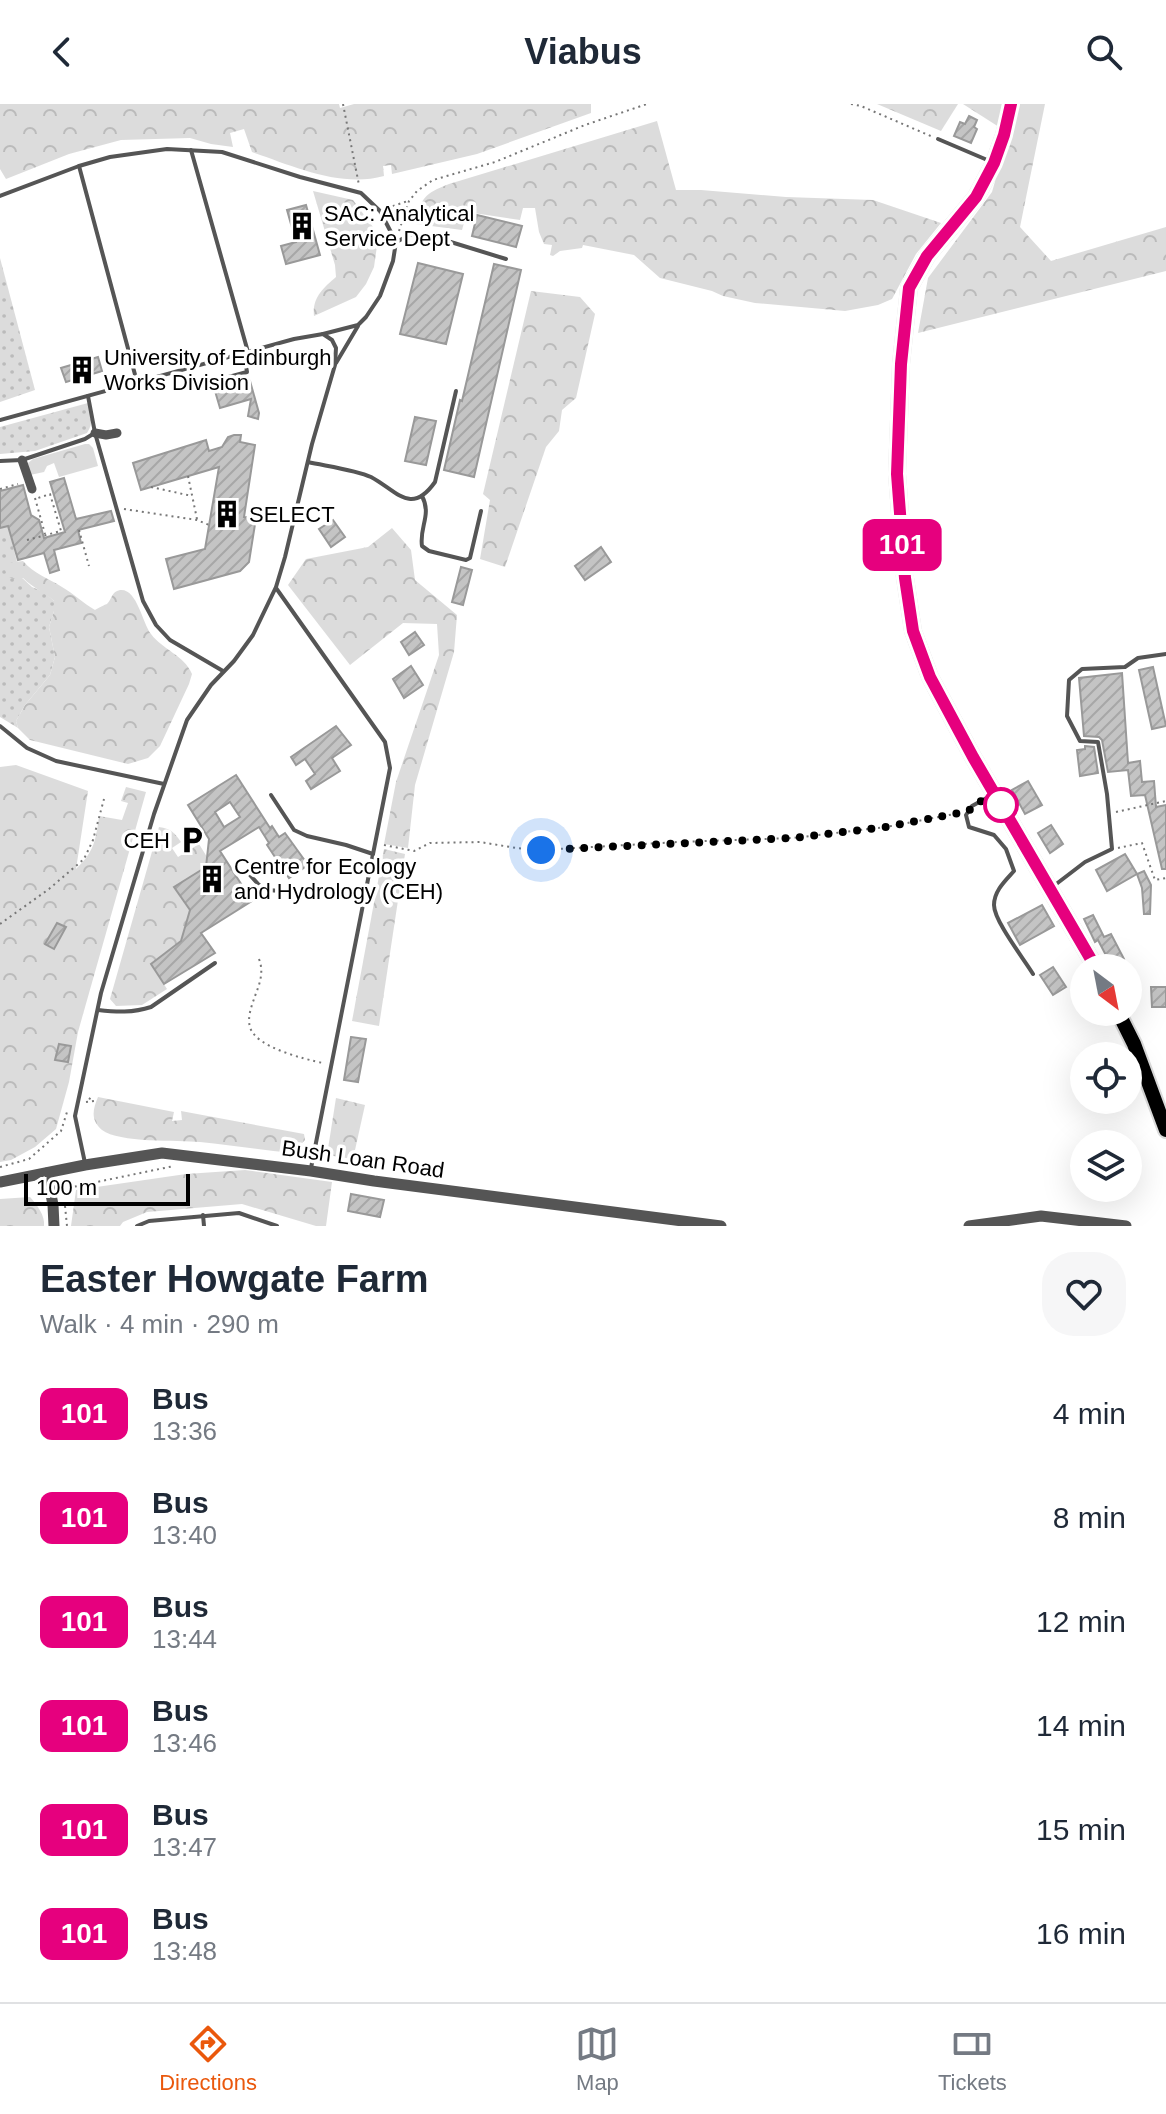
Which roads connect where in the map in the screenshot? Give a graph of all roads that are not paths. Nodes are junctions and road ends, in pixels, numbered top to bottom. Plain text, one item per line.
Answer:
1 (1012, 104) edge
2 (938, 139) road end
3 (191, 150) junction
4 (994, 163) junction
5 (79, 166) junction
6 (0, 196) edge
7 (396, 242) junction
8 (506, 259) dead end
9 (358, 325) junction
10 (323, 334) junction
11 (246, 352) junction
12 (335, 365) junction
13 (214, 381) dead end
14 (137, 382) junction
15 (456, 391) dead end
16 (88, 396) junction
17 (0, 420) edge
18 (95, 433) junction
19 (117, 433) dead end
20 (22, 460) junction
21 (0, 461) edge
22 (308, 462) junction
23 (32, 490) road end
24 (422, 496) junction
25 (481, 511) dead end
26 (276, 587) junction
27 (1166, 654) edge
28 (224, 671) junction
29 (0, 726) edge
30 (107, 771) junction
31 (105, 778) dead end
32 (164, 784) junction
33 (994, 794) junction
34 (271, 795) dead end
35 (373, 854) junction
36 (249, 874) dead end
37 (1049, 889) junction
38 (364, 901) junction
39 (1088, 954) edge
40 (215, 963) dead end
41 (1033, 974) dead end
42 (98, 1010) junction
43 (1125, 1026) edge
44 (1166, 1130) edge
45 (85, 1165) junction
46 (311, 1171) junction
47 (47, 1173) junction
48 (0, 1182) edge
49 (203, 1215) junction
50 (54, 1226) edge
51 (137, 1226) edge
52 (204, 1226) edge
53 (275, 1226) edge
54 (721, 1226) edge
55 (969, 1226) edge
56 (1126, 1226) edge

1 - 4 highway
2 - 4 lane
3 - 5 lane
3 - 7 lane
3 - 11 lane
4 - 33 highway
5 - 6 lane
5 - 14 lane
7 - 8 lane
7 - 9 lane
9 - 10 lane
9 - 12 lane
10 - 11 lane
10 - 12 lane
11 - 13 lane
11 - 14 lane
12 - 22 lane
14 - 16 lane
15 - 24 lane
16 - 17 lane
16 - 18 lane
18 - 19 street
18 - 20 lane
18 - 28 lane
20 - 21 lane
20 - 23 street
22 - 24 lane
22 - 26 lane
24 - 25 lane
26 - 28 lane
26 - 35 lane
27 - 37 lane
28 - 32 lane
29 - 30 lane
30 - 31 lane
30 - 32 lane
32 - 42 lane
33 - 37 highway
33 - 41 lane
34 - 35 lane
35 - 38 lane
36 - 38 lane
37 - 39 highway
38 - 46 lane
40 - 42 lane
42 - 45 lane
43 - 44 highway
45 - 46 street, Bush Loan Road
45 - 47 street, Bush Loan Road
46 - 54 street, Bush Loan Road
47 - 48 street, Bush Loan Road
47 - 50 street
49 - 51 lane
49 - 52 lane
49 - 53 lane
55 - 56 street

